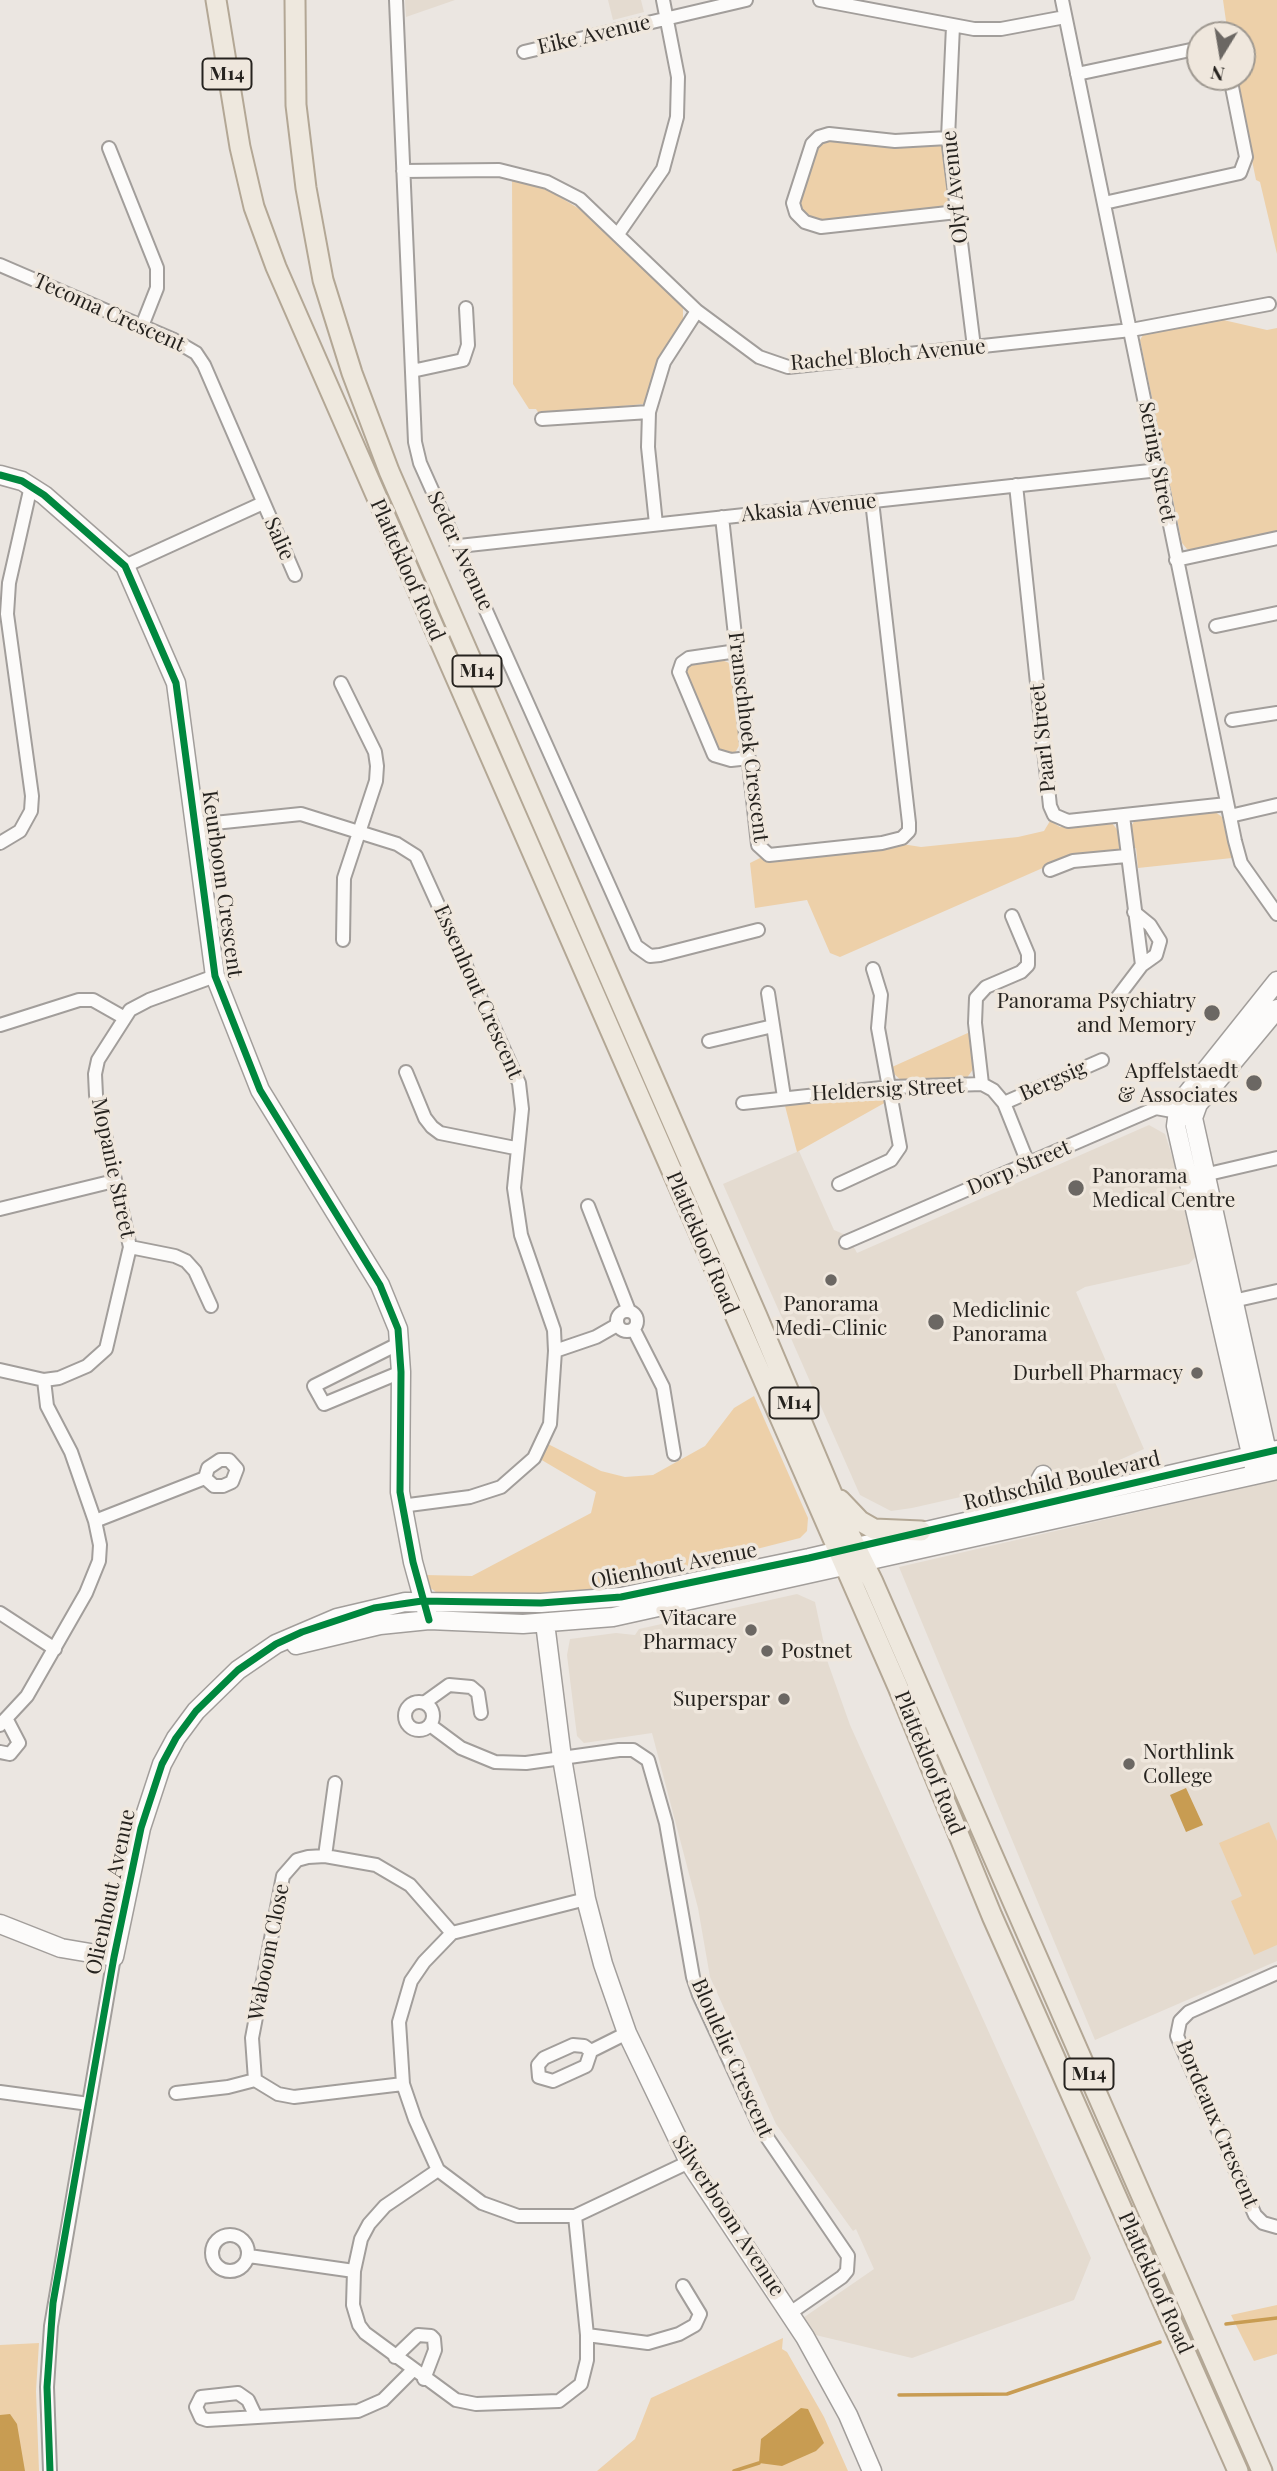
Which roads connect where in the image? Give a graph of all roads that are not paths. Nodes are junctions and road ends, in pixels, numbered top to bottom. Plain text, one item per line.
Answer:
1 (216, 0) edge
2 (295, 0) edge
3 (396, 0) edge
4 (663, 0) edge
5 (746, 0) edge
6 (820, 0) edge
7 (1062, 0) edge
8 (1065, 17) junction
9 (667, 18) junction
10 (953, 26) junction
11 (1186, 51) edge
12 (524, 52) dead end
13 (1077, 74) junction
14 (1233, 91) edge
15 (948, 138) junction
16 (109, 148) dead end
17 (403, 171) junction
18 (1104, 202) junction
19 (957, 212) junction
20 (618, 234) junction
21 (0, 264) edge
22 (1269, 304) dead end
23 (466, 308) dead end
24 (697, 311) junction
25 (142, 326) junction
26 (1131, 330) junction
27 (974, 347) junction
28 (412, 370) junction
29 (649, 412) junction
30 (542, 419) dead end
31 (1159, 470) junction
32 (0, 475) edge
33 (1016, 485) junction
34 (31, 486) junction
35 (872, 501) junction
36 (263, 503) junction
37 (723, 517) junction
38 (656, 524) junction
39 (1277, 538) edge
40 (459, 546) junction
41 (1176, 560) junction
42 (125, 566) junction
43 (295, 575) dead end
44 (1277, 613) edge
45 (1216, 626) dead end
46 (4, 639) edge
47 (737, 651) junction
48 (341, 683) dead end
49 (1277, 713) edge
50 (1232, 720) dead end
51 (749, 758) junction
52 (1277, 805) edge
53 (1228, 810) junction
54 (1122, 816) junction
55 (195, 825) junction
56 (359, 832) junction
57 (0, 843) edge
58 (1126, 856) junction
59 (1050, 870) dead end
60 (1134, 912) junction
61 (1277, 914) edge
62 (1012, 916) dead end
63 (758, 930) dead end
64 (343, 940) dead end
65 (1142, 965) junction
66 (873, 969) dead end
67 (215, 976) junction
68 (1277, 981) edge
69 (768, 993) dead end
70 (1117, 998) dead end
71 (1277, 1009) edge
72 (123, 1017) junction
73 (0, 1025) edge
74 (773, 1026) junction
75 (709, 1041) dead end
76 (1102, 1060) dead end
77 (406, 1072) dead end
78 (982, 1084) junction
79 (891, 1087) junction
80 (784, 1097) junction
81 (1004, 1103) junction
82 (743, 1104) dead end
83 (1185, 1114) junction
84 (515, 1147) junction
85 (1277, 1158) edge
86 (1028, 1163) junction
87 (1205, 1175) junction
88 (114, 1181) junction
89 (839, 1184) dead end
90 (588, 1206) dead end
91 (0, 1209) edge
92 (846, 1242) dead end
93 (130, 1247) junction
94 (1277, 1292) edge
95 (1233, 1301) junction
96 (211, 1306) dead end
97 (629, 1311) junction
98 (617, 1325) junction
99 (634, 1329) junction
100 (400, 1343) junction
101 (555, 1351) junction
102 (0, 1370) edge
103 (401, 1372) junction
104 (44, 1380) junction
105 (674, 1454) dead end
106 (1267, 1462) edge
107 (1043, 1475) dead end
108 (205, 1478) dead end
109 (830, 1489) junction
110 (401, 1506) junction
111 (96, 1521) junction
112 (963, 1521) junction
113 (921, 1531) junction
114 (850, 1557) junction
115 (422, 1601) junction
116 (576, 1601) junction
117 (477, 1603) junction
118 (0, 1613) edge
119 (429, 1620) junction
120 (577, 1621) junction
121 (492, 1623) junction
122 (545, 1623) junction
123 (55, 1649) junction
124 (250, 1662) junction
125 (550, 1670) junction
126 (424, 1703) junction
127 (481, 1713) dead end
128 (4, 1723) edge
129 (430, 1725) junction
130 (0, 1752) edge
131 (562, 1758) junction
132 (335, 1783) dead end
133 (326, 1856) junction
134 (586, 1899) junction
135 (0, 1923) edge
136 (452, 1933) junction
137 (114, 1957) junction
138 (1277, 1973) edge
139 (627, 2033) junction
140 (591, 2051) dead end
141 (255, 2080) junction
142 (403, 2084) junction
143 (0, 2092) edge
144 (176, 2093) dead end
145 (89, 2104) junction
146 (689, 2162) junction
147 (438, 2170) junction
148 (575, 2216) junction
149 (1277, 2227) edge
150 (249, 2256) dead end
151 (354, 2271) junction
152 (682, 2286) dead end
153 (790, 2313) junction
154 (587, 2335) junction
155 (395, 2357) junction
156 (412, 2371) junction
157 (424, 2379) junction
158 (256, 2417) dead end
159 (50, 2471) edge
160 (872, 2471) edge
161 (1238, 2471) edge
162 (1262, 2471) edge

1 - 114 main road, Plattekloof Road / M14
2 - 109 main road, Plattekloof Road / M14
3 - 17 street, Seder Avenue
4 - 9 street
5 - 9 street, Eike Avenue
6 - 10 street
7 - 8 street, Sering Street
8 - 10 street
8 - 13 street, Sering Street
9 - 12 street, Eike Avenue
9 - 20 street
10 - 15 street, Olyf Avenue
11 - 13 street
13 - 18 street, Sering Street
14 - 18 street
15 - 19 street, Olyf Avenue
15 - 19 street
16 - 25 street
17 - 20 street, Rachel Bloch Avenue
17 - 28 street, Seder Avenue
18 - 26 street, Sering Street
19 - 27 street, Olyf Avenue
20 - 24 street, Rachel Bloch Avenue
21 - 25 street, Tecoma Crescent
22 - 26 street, Rachel Bloch Avenue
23 - 28 street
24 - 27 street, Rachel Bloch Avenue
24 - 29 street
25 - 36 street, Tecoma Crescent
26 - 27 street, Rachel Bloch Avenue
26 - 31 street, Sering Street
28 - 40 street, Seder Avenue
29 - 30 street
29 - 38 street
31 - 33 street, Akasia Avenue
31 - 41 street, Sering Street
32 - 34 street, Keurboom Crescent
33 - 35 street, Akasia Avenue
33 - 54 street, Paarl Street
34 - 42 street, Keurboom Crescent
34 - 46 street
35 - 37 street, Akasia Avenue
35 - 51 street, Franschhoek Crescent
36 - 42 street
36 - 43 street, Salie
37 - 38 street, Akasia Avenue
37 - 47 street, Franschhoek Crescent
38 - 40 street, Akasia Avenue
39 - 41 street
40 - 63 street, Seder Avenue
41 - 53 street, Sering Street
42 - 55 street, Keurboom Crescent
44 - 45 street
46 - 57 street
47 - 51 street, Franschhoek Crescent
47 - 51 street
48 - 56 street
49 - 50 street
52 - 53 street, Paarl Street
53 - 54 street, Paarl Street
53 - 61 street, Sering Street
54 - 58 street
55 - 56 street, Essenhout Crescent
55 - 67 street, Keurboom Crescent
56 - 64 street
56 - 84 street, Essenhout Crescent
58 - 59 street
58 - 60 street
60 - 65 street
60 - 65 street
62 - 78 street
65 - 70 street
66 - 79 street
67 - 72 street, Mopanie Street
67 - 100 street, Keurboom Crescent
68 - 83 street
69 - 74 street, Heldersig Street
71 - 83 street
72 - 73 street
72 - 88 street, Mopanie Street
74 - 75 street
74 - 80 street, Heldersig Street
76 - 81 street, Bergsig
77 - 84 street
78 - 79 street, Heldersig Street
78 - 81 street, Heldersig Street
79 - 80 street, Heldersig Street
79 - 89 street
80 - 82 street, Heldersig Street
81 - 86 street, Heldersig Street
83 - 86 street, Dorp Street
83 - 87 street
83 - 106 street
84 - 101 street, Essenhout Crescent
85 - 87 street
86 - 92 street, Dorp Street
87 - 95 street
88 - 91 street
88 - 93 street, Mopanie Street
90 - 97 street
93 - 96 street
93 - 104 street, Mopanie Street
94 - 95 street
95 - 106 street
97 - 98 street
97 - 99 street
98 - 99 street
98 - 101 street
99 - 105 street
100 - 103 street, Keurboom Crescent
100 - 103 street
101 - 110 street, Essenhout Crescent
102 - 104 street, Mopanie Street
103 - 110 street, Keurboom Crescent
104 - 111 street
106 - 112 street, Rothschild Boulevard
106 - 114 street, Rothschild Boulevard
107 - 112 street
108 - 111 street
109 - 113 main road
109 - 114 main road, Plattekloof Road / M14
110 - 115 street, Keurboom Crescent
111 - 123 street
112 - 113 street, Rothschild Boulevard
113 - 114 street, Rothschild Boulevard
114 - 116 street, Olienhout Avenue
114 - 120 street, Olienhout Avenue
114 - 161 main road, Plattekloof Road / M14
114 - 162 main road, Plattekloof Road / M14
115 - 117 street, Olienhout Avenue
115 - 119 street, Keurboom Crescent
115 - 124 street, Olienhout Avenue
116 - 117 street, Olienhout Avenue
116 - 122 street
117 - 122 street
118 - 123 street
119 - 121 street, Olienhout Avenue
119 - 124 street, Olienhout Avenue
120 - 122 street, Olienhout Avenue
120 - 125 street
121 - 122 street, Olienhout Avenue
121 - 125 street
122 - 125 street, Silwerboom Avenue
123 - 128 street
124 - 137 street, Olienhout Avenue
125 - 131 street, Silwerboom Avenue
126 - 127 street
126 - 129 street
126 - 129 street
128 - 130 street
129 - 131 street
131 - 134 street, Silwerboom Avenue
131 - 153 street, Bloulelie Crescent
132 - 133 street
133 - 136 street, Waboom Close
133 - 141 street, Waboom Close
134 - 136 street
134 - 139 street, Silwerboom Avenue
135 - 137 street
136 - 142 street
137 - 145 street, Olienhout Avenue
138 - 149 street, Bordeaux Crescent
139 - 140 street
139 - 146 street, Silwerboom Avenue
141 - 142 street
141 - 144 street
142 - 147 street
143 - 145 street
145 - 159 street, Olienhout Avenue
146 - 148 street
146 - 153 street, Silwerboom Avenue
147 - 148 street
147 - 151 street
148 - 154 street
150 - 151 street
151 - 155 street
152 - 154 street
153 - 160 street, Silwerboom Avenue
154 - 157 street
155 - 156 street
155 - 157 street
156 - 157 street
156 - 158 street

